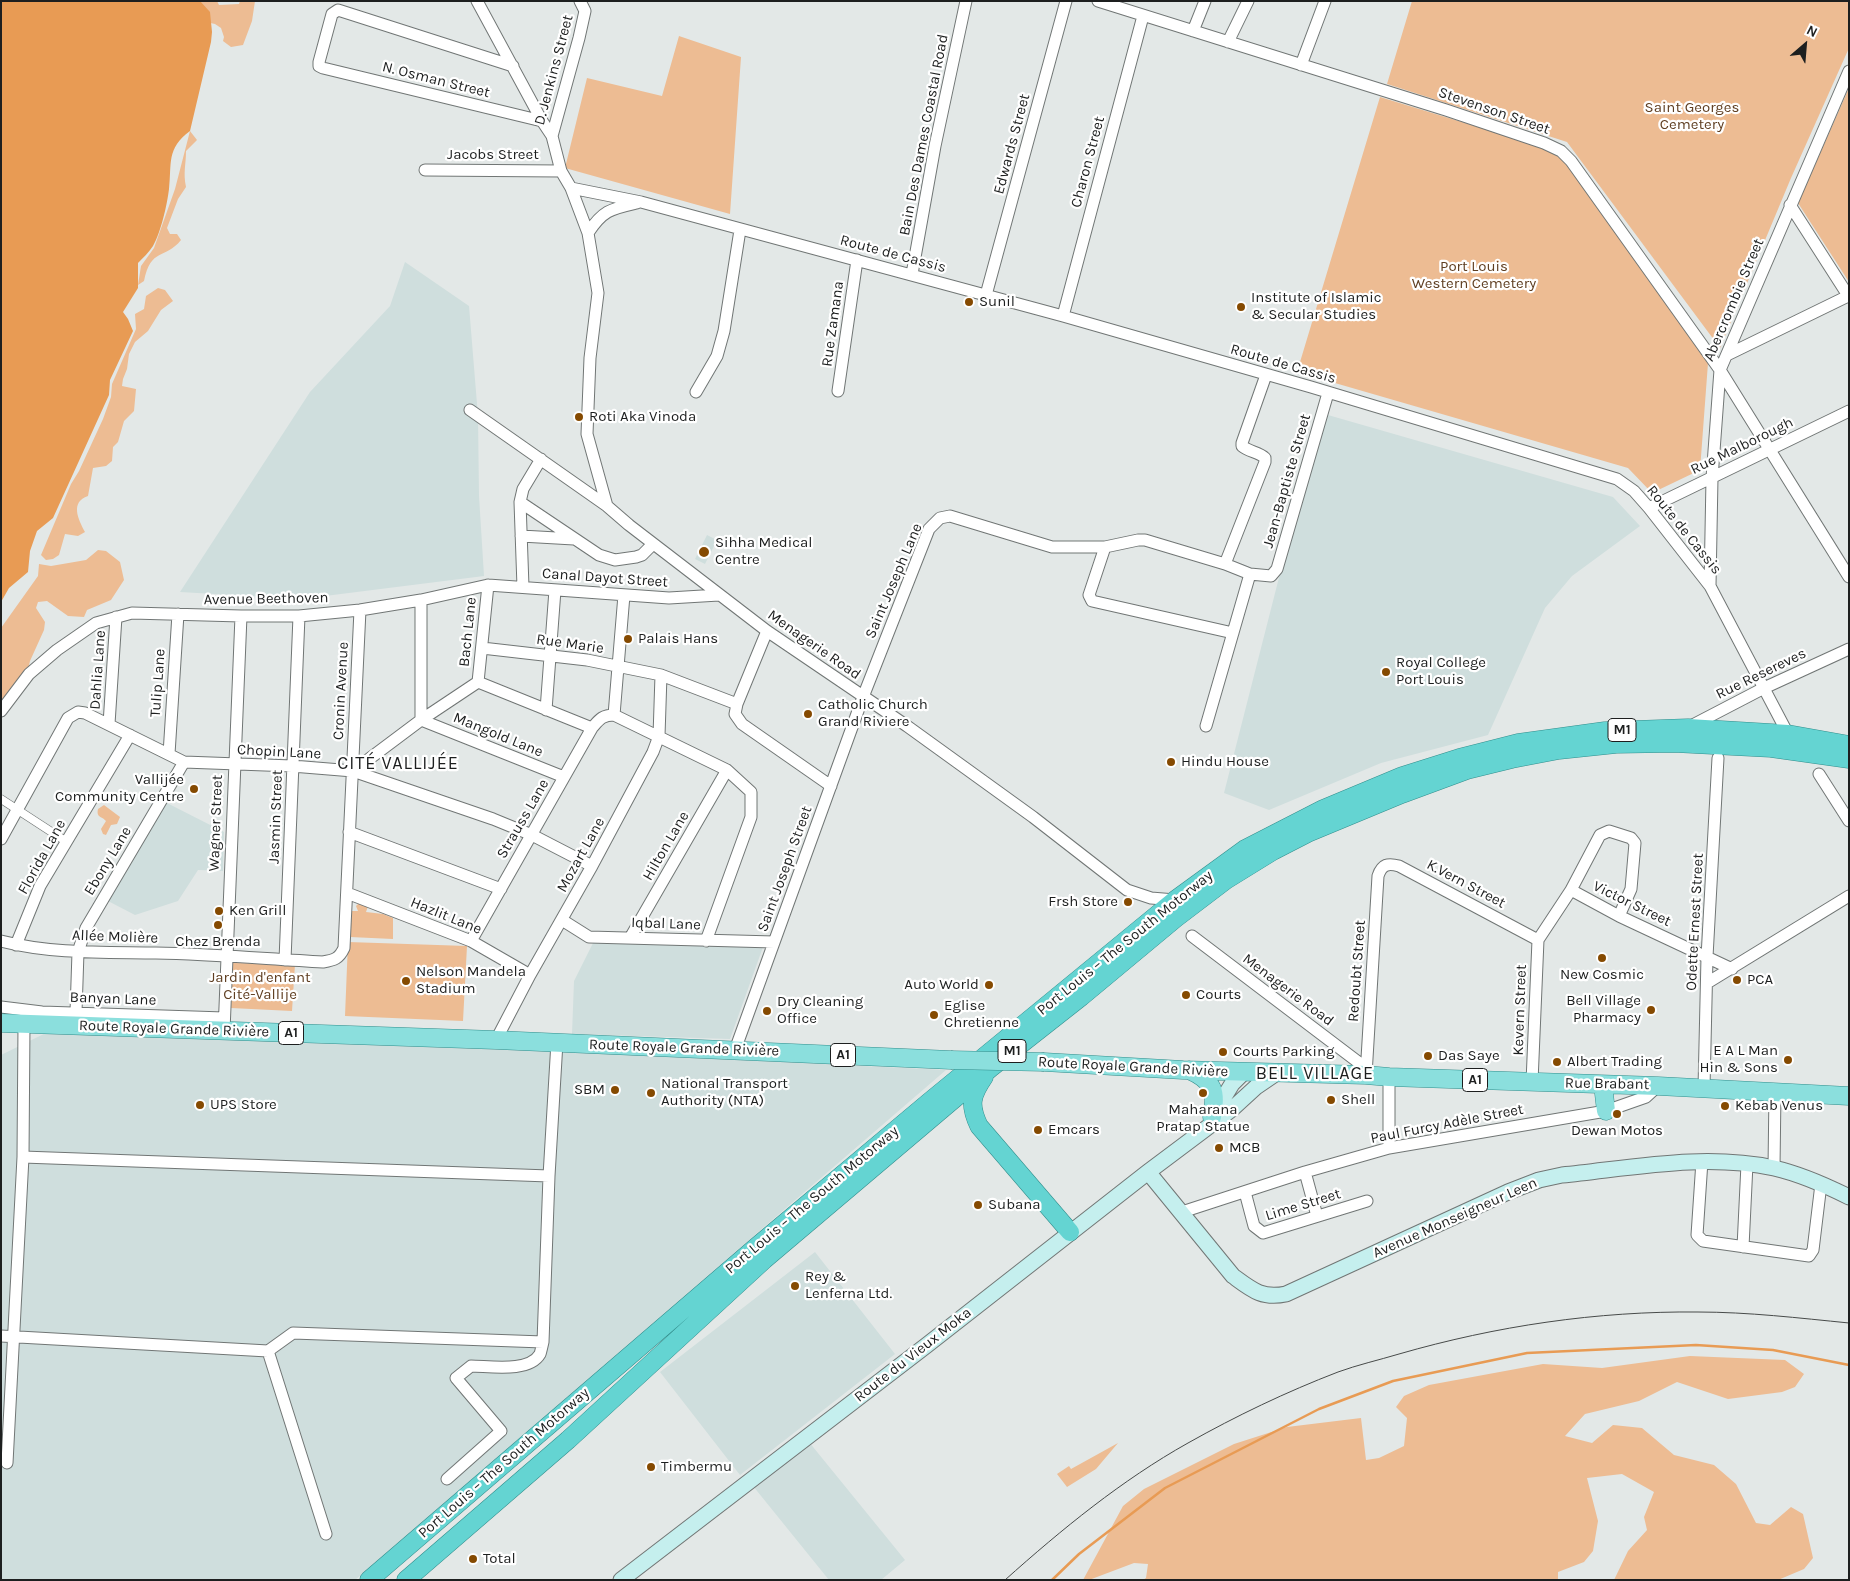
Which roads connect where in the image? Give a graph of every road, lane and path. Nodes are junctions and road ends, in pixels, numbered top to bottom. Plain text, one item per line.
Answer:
1 (477, 1) edge
2 (966, 1) edge
3 (1066, 1) edge
4 (1098, 1) edge
5 (1205, 1) edge
6 (1248, 1) edge
7 (1325, 1) edge
8 (582, 6) edge
9 (1143, 16) junction
10 (1194, 31) junction
11 (1228, 42) junction
12 (1301, 65) junction
13 (512, 66) junction
14 (1849, 71) edge
15 (542, 121) junction
16 (552, 136) junction
17 (425, 170) dead end
18 (561, 171) junction
19 (571, 188) junction
20 (641, 202) junction
21 (1790, 205) junction
22 (740, 230) junction
23 (588, 233) junction
24 (857, 260) junction
25 (912, 274) junction
26 (986, 295) junction
27 (1849, 297) edge
28 (1063, 316) junction
29 (1727, 355) junction
30 (1720, 370) junction
31 (1266, 375) junction
32 (838, 391) dead end
33 (696, 392) dead end
34 (1328, 393) junction
35 (470, 410) dead end
36 (1849, 411) edge
37 (1770, 449) junction
38 (541, 460) junction
39 (1712, 478) junction
40 (520, 502) junction
41 (607, 506) junction
42 (1649, 508) junction
43 (521, 536) junction
44 (576, 539) junction
45 (653, 544) junction
46 (1105, 547) junction
47 (1225, 564) junction
48 (1250, 574) junction
49 (1271, 576) joint
50 (1849, 577) edge
51 (488, 585) junction
52 (1710, 586) junction
53 (522, 587) junction
54 (555, 590) junction
55 (624, 595) junction
56 (719, 595) junction
57 (422, 600) junction
58 (360, 610) junction
59 (178, 614) junction
60 (241, 616) junction
61 (299, 616) junction
62 (116, 617) junction
63 (767, 631) junction
64 (1233, 633) junction
65 (482, 648) junction
66 (1849, 649) edge
67 (550, 656) junction
68 (618, 666) junction
69 (661, 675) junction
70 (478, 682) junction
71 (1764, 688) junction
72 (863, 697) junction
73 (737, 704) junction
74 (546, 710) junction
75 (1, 711) edge
76 (610, 715) junction
77 (421, 720) junction
78 (109, 724) junction
79 (1206, 726) dead end
80 (592, 728) junction
81 (1688, 728) junction
82 (1788, 734) junction
83 (130, 735) junction
84 (659, 736) junction
85 (1849, 745) edge
86 (169, 754) junction
87 (1718, 758) dead end
88 (1849, 759) edge
89 (184, 762) junction
90 (233, 764) junction
91 (292, 766) junction
92 (727, 770) junction
93 (353, 771) junction
94 (1819, 774) dead end
95 (564, 777) junction
96 (831, 786) junction
97 (1, 799) edge
98 (18, 809) junction
99 (1849, 821) edge
100 (349, 832) junction
101 (532, 835) junction
102 (1, 839) edge
103 (67, 842) junction
104 (592, 866) junction
105 (1380, 870) joint
106 (501, 889) junction
107 (1571, 890) junction
108 (347, 893) junction
109 (1849, 896) edge
110 (1175, 900) junction
111 (1619, 916) junction
112 (562, 920) junction
113 (1192, 936) dead end
114 (630, 938) junction
115 (1538, 940) junction
116 (1, 941) edge
117 (471, 941) junction
118 (706, 941) junction
119 (774, 942) junction
120 (16, 945) junction
121 (78, 952) junction
122 (228, 956) junction
123 (1707, 957) junction
124 (286, 960) junction
125 (1732, 969) junction
126 (530, 975) junction
127 (1707, 983) junction
128 (1, 1007) edge
129 (76, 1012) junction
130 (1, 1023) edge
131 (24, 1024) junction
132 (224, 1025) junction
133 (496, 1040) junction
134 (557, 1042) junction
135 (735, 1050) junction
136 (992, 1067) junction
137 (1189, 1070) junction
138 (1244, 1072) junction
139 (1278, 1072) junction
140 (1366, 1072) junction
141 (1389, 1077) junction
142 (1532, 1082) junction
143 (1603, 1085) junction
144 (1658, 1086) junction
145 (1704, 1088) junction
146 (1775, 1092) junction
147 (1849, 1096) edge
148 (1606, 1111) junction
149 (1208, 1123) junction
150 (1389, 1148) junction
151 (24, 1157) junction
152 (1702, 1160) junction
153 (1747, 1164) junction
154 (1774, 1168) junction
155 (1148, 1172) junction
156 (1305, 1172) junction
157 (549, 1176) junction
158 (1821, 1184) junction
159 (1245, 1192) junction
160 (1849, 1197) edge
161 (1367, 1201) dead end
162 (1182, 1212) junction
163 (1317, 1216) junction
164 (1070, 1232) junction
165 (1743, 1248) junction
166 (7, 1336) edge
167 (544, 1342) junction
168 (268, 1351) junction
169 (7, 1463) dead end
170 (447, 1479) dead end
171 (326, 1534) dead end
172 (369, 1580) edge
173 (406, 1580) edge
174 (621, 1580) edge

1 - 13 street
2 - 25 street, Bain Des Dames Coastal Road
3 - 26 street, Edwards Street
4 - 9 street, Stevenson Street
5 - 10 street
6 - 11 street
7 - 12 street
8 - 16 street, D. Jenkins Street
9 - 10 street, Stevenson Street
9 - 28 street, Charon Street
10 - 11 street, Stevenson Street
11 - 12 street, Stevenson Street
12 - 30 street, Stevenson Street
13 - 15 street
13 - 15 street, N. Osman Street
14 - 21 street, Abercrombie Street
15 - 16 street
16 - 18 street
17 - 18 street, Jacobs Street
18 - 19 street
19 - 20 street, Route de Cassis
19 - 23 street
20 - 22 street, Route de Cassis
20 - 23 street
21 - 27 street
21 - 29 street, Abercrombie Street
22 - 24 street, Route de Cassis
22 - 33 street
23 - 41 street
24 - 25 street, Route de Cassis
24 - 32 street, Rue Zamana
25 - 26 street, Route de Cassis
26 - 28 street, Route de Cassis
27 - 29 street
28 - 31 street, Route de Cassis
29 - 30 street, Abercrombie Street
30 - 37 street, Stevenson Street
30 - 39 street, Abercrombie Street
31 - 34 street, Route de Cassis
31 - 47 street
34 - 42 street, Route de Cassis
34 - 49 street, Jean-Baptiste Street
35 - 38 street, Menagerie Road
36 - 37 street, Rue Malborough
37 - 39 street, Rue Malborough
37 - 50 street, Stevenson Street
38 - 40 street
38 - 41 street, Menagerie Road
39 - 42 street, Rue Malborough
39 - 52 street, Abercrombie Street
40 - 43 street
40 - 44 street
41 - 45 street, Menagerie Road
42 - 52 street, Route de Cassis
43 - 44 street
43 - 53 street
44 - 45 street
45 - 56 street, Menagerie Road
46 - 47 street, Saint Joseph Lane
46 - 64 street
46 - 72 street, Saint Joseph Lane
47 - 48 street, Saint Joseph Lane
48 - 49 street, Saint Joseph Lane
48 - 64 street
51 - 53 street, Canal Dayot Street
51 - 57 street, Avenue Beethoven
51 - 65 street, Bach Lane
52 - 71 street, Route de Cassis
53 - 54 street, Canal Dayot Street
54 - 55 street, Canal Dayot Street
54 - 67 street
55 - 56 street, Canal Dayot Street
55 - 68 street
56 - 63 street, Menagerie Road
57 - 58 street, Avenue Beethoven
57 - 77 street
58 - 61 street, Avenue Beethoven
58 - 93 street, Cronin Avenue
59 - 60 street, Avenue Beethoven
59 - 62 street, Avenue Beethoven
59 - 86 street, Tulip Lane
60 - 61 street, Avenue Beethoven
60 - 90 street, Wagner Street
61 - 91 street, Jasmin Street
62 - 75 street, Avenue Beethoven
62 - 78 street, Dahlia Lane
63 - 72 street, Menagerie Road
63 - 73 street
64 - 79 street
65 - 67 street, Rue Marie
65 - 70 street, Bach Lane
66 - 71 street, Rue Resereves
67 - 68 street, Rue Marie
67 - 74 street
68 - 69 street, Rue Marie
68 - 76 street
69 - 73 street, Rue Marie
69 - 84 street, Mozart Lane
70 - 74 street
70 - 77 street
71 - 81 street, Rue Resereves
71 - 82 street, Route de Cassis
72 - 96 street, Saint Joseph Street
72 - 110 street, Menagerie Road
73 - 96 street
74 - 80 street
76 - 80 street, Strauss Lane
76 - 84 street
77 - 93 street
77 - 95 street, Mangold Lane
78 - 83 street, Chopin Lane
78 - 98 street, Chopin Lane
80 - 95 street, Strauss Lane
81 - 82 highway, Port Louis – The South Motorway / M1
81 - 110 highway, Port Louis – The South Motorway / M1
82 - 85 highway, Port Louis – The South Motorway / M1
83 - 86 street, Chopin Lane
83 - 103 street, Florida Lane
84 - 92 street
84 - 104 street, Mozart Lane
86 - 89 street, Chopin Lane
87 - 123 street, Odette Ernest Street
88 - 136 highway, Port Louis – The South Motorway / M1
89 - 90 street, Chopin Lane
89 - 121 street, Ebony Lane
90 - 91 street, Chopin Lane
90 - 122 street, Wagner Street
91 - 93 street, Chopin Lane
91 - 124 street, Jasmin Street
92 - 114 street, Hilton Lane
92 - 118 street
93 - 100 street, Cronin Avenue
93 - 101 street, Chopin Lane
94 - 99 street
95 - 101 street, Strauss Lane
96 - 119 street, Saint Joseph Street
97 - 98 street
98 - 102 street
98 - 103 street
100 - 106 street
100 - 108 street, Cronin Avenue
101 - 104 street, Chopin Lane
101 - 106 street, Strauss Lane
103 - 120 street, Florida Lane
104 - 112 street, Mozart Lane
105 - 115 street, K.Vern Street
105 - 140 street, Redoubt Street
106 - 117 street, Strauss Lane
107 - 111 street, Victor Street
107 - 111 street
107 - 115 street
108 - 117 street, Hazlit Lane
108 - 124 street, Cronin Avenue
109 - 125 street
110 - 172 highway, Port Louis – The South Motorway / M1
111 - 123 street, Victor Street
112 - 114 street, Iqbal Lane
112 - 126 street, Mozart Lane
113 - 140 street, Menagerie Road
114 - 118 street, Iqbal Lane
115 - 142 street, Kevern Street
116 - 120 street, Allée Molière
117 - 126 street, Hazlit Lane
118 - 119 street, Iqbal Lane
119 - 135 street, Saint Joseph Street
120 - 121 street, Allée Molière
121 - 122 street, Allée Molière
121 - 129 street, Ebony Lane
122 - 124 street, Allée Molière
122 - 132 street, Wagner Street
123 - 125 street, Victor Street
123 - 127 street, Odette Ernest Street
125 - 127 street
126 - 133 street, Mozart Lane
127 - 145 street, Odette Ernest Street
128 - 129 street, Banyan Lane
129 - 132 street, Banyan Lane
130 - 131 main road, Route Royale Grande Rivière / A1
131 - 132 main road, Route Royale Grande Rivière / A1
131 - 151 street
132 - 133 main road, Route Royale Grande Rivière / A1
133 - 134 main road, Route Royale Grande Rivière / A1
134 - 135 main road, Route Royale Grande Rivière / A1
134 - 157 street
135 - 137 main road, Route Royale Grande Rivière / A1, bridge
136 - 164 highway
136 - 173 highway, Port Louis – The South Motorway / M1
137 - 138 main road, Route Royale Grande Rivière / A1
137 - 149 main road
138 - 139 main road, Route Royale Grande Rivière / A1
138 - 149 main road, Route du Vieux Moka
139 - 140 main road, Route Royale Grande Rivière / A1
139 - 149 main road, Route du Vieux Moka
140 - 141 main road, Rue Brabant / A1
141 - 142 main road, Rue Brabant / A1
141 - 150 street
142 - 143 main road, Rue Brabant / A1
143 - 144 main road, Rue Brabant / A1
143 - 148 main road
144 - 145 main road, Rue Brabant / A1
144 - 148 street, Paul Furcy Adèle Street
145 - 146 main road, Rue Brabant / A1
146 - 147 main road, Rue Brabant / A1
146 - 154 street
148 - 150 street, Paul Furcy Adèle Street
149 - 155 main road, Route du Vieux Moka
150 - 156 street, Paul Furcy Adèle Street
151 - 157 street
151 - 166 street
152 - 153 main road, Avenue Monseigneur Leen
152 - 162 main road, Avenue Monseigneur Leen
152 - 165 street
153 - 154 main road, Avenue Monseigneur Leen
153 - 165 street
154 - 158 main road, Avenue Monseigneur Leen
155 - 162 main road, Avenue Monseigneur Leen
155 - 164 main road, Route du Vieux Moka
156 - 159 street, Paul Furcy Adèle Street
156 - 163 street
157 - 167 street
158 - 160 main road, Avenue Monseigneur Leen
158 - 165 street
159 - 162 street, Paul Furcy Adèle Street
159 - 163 street, Lime Street
161 - 163 street, Lime Street
164 - 174 main road, Route du Vieux Moka
166 - 168 street
166 - 169 street
167 - 168 street
167 - 170 street
168 - 171 street

